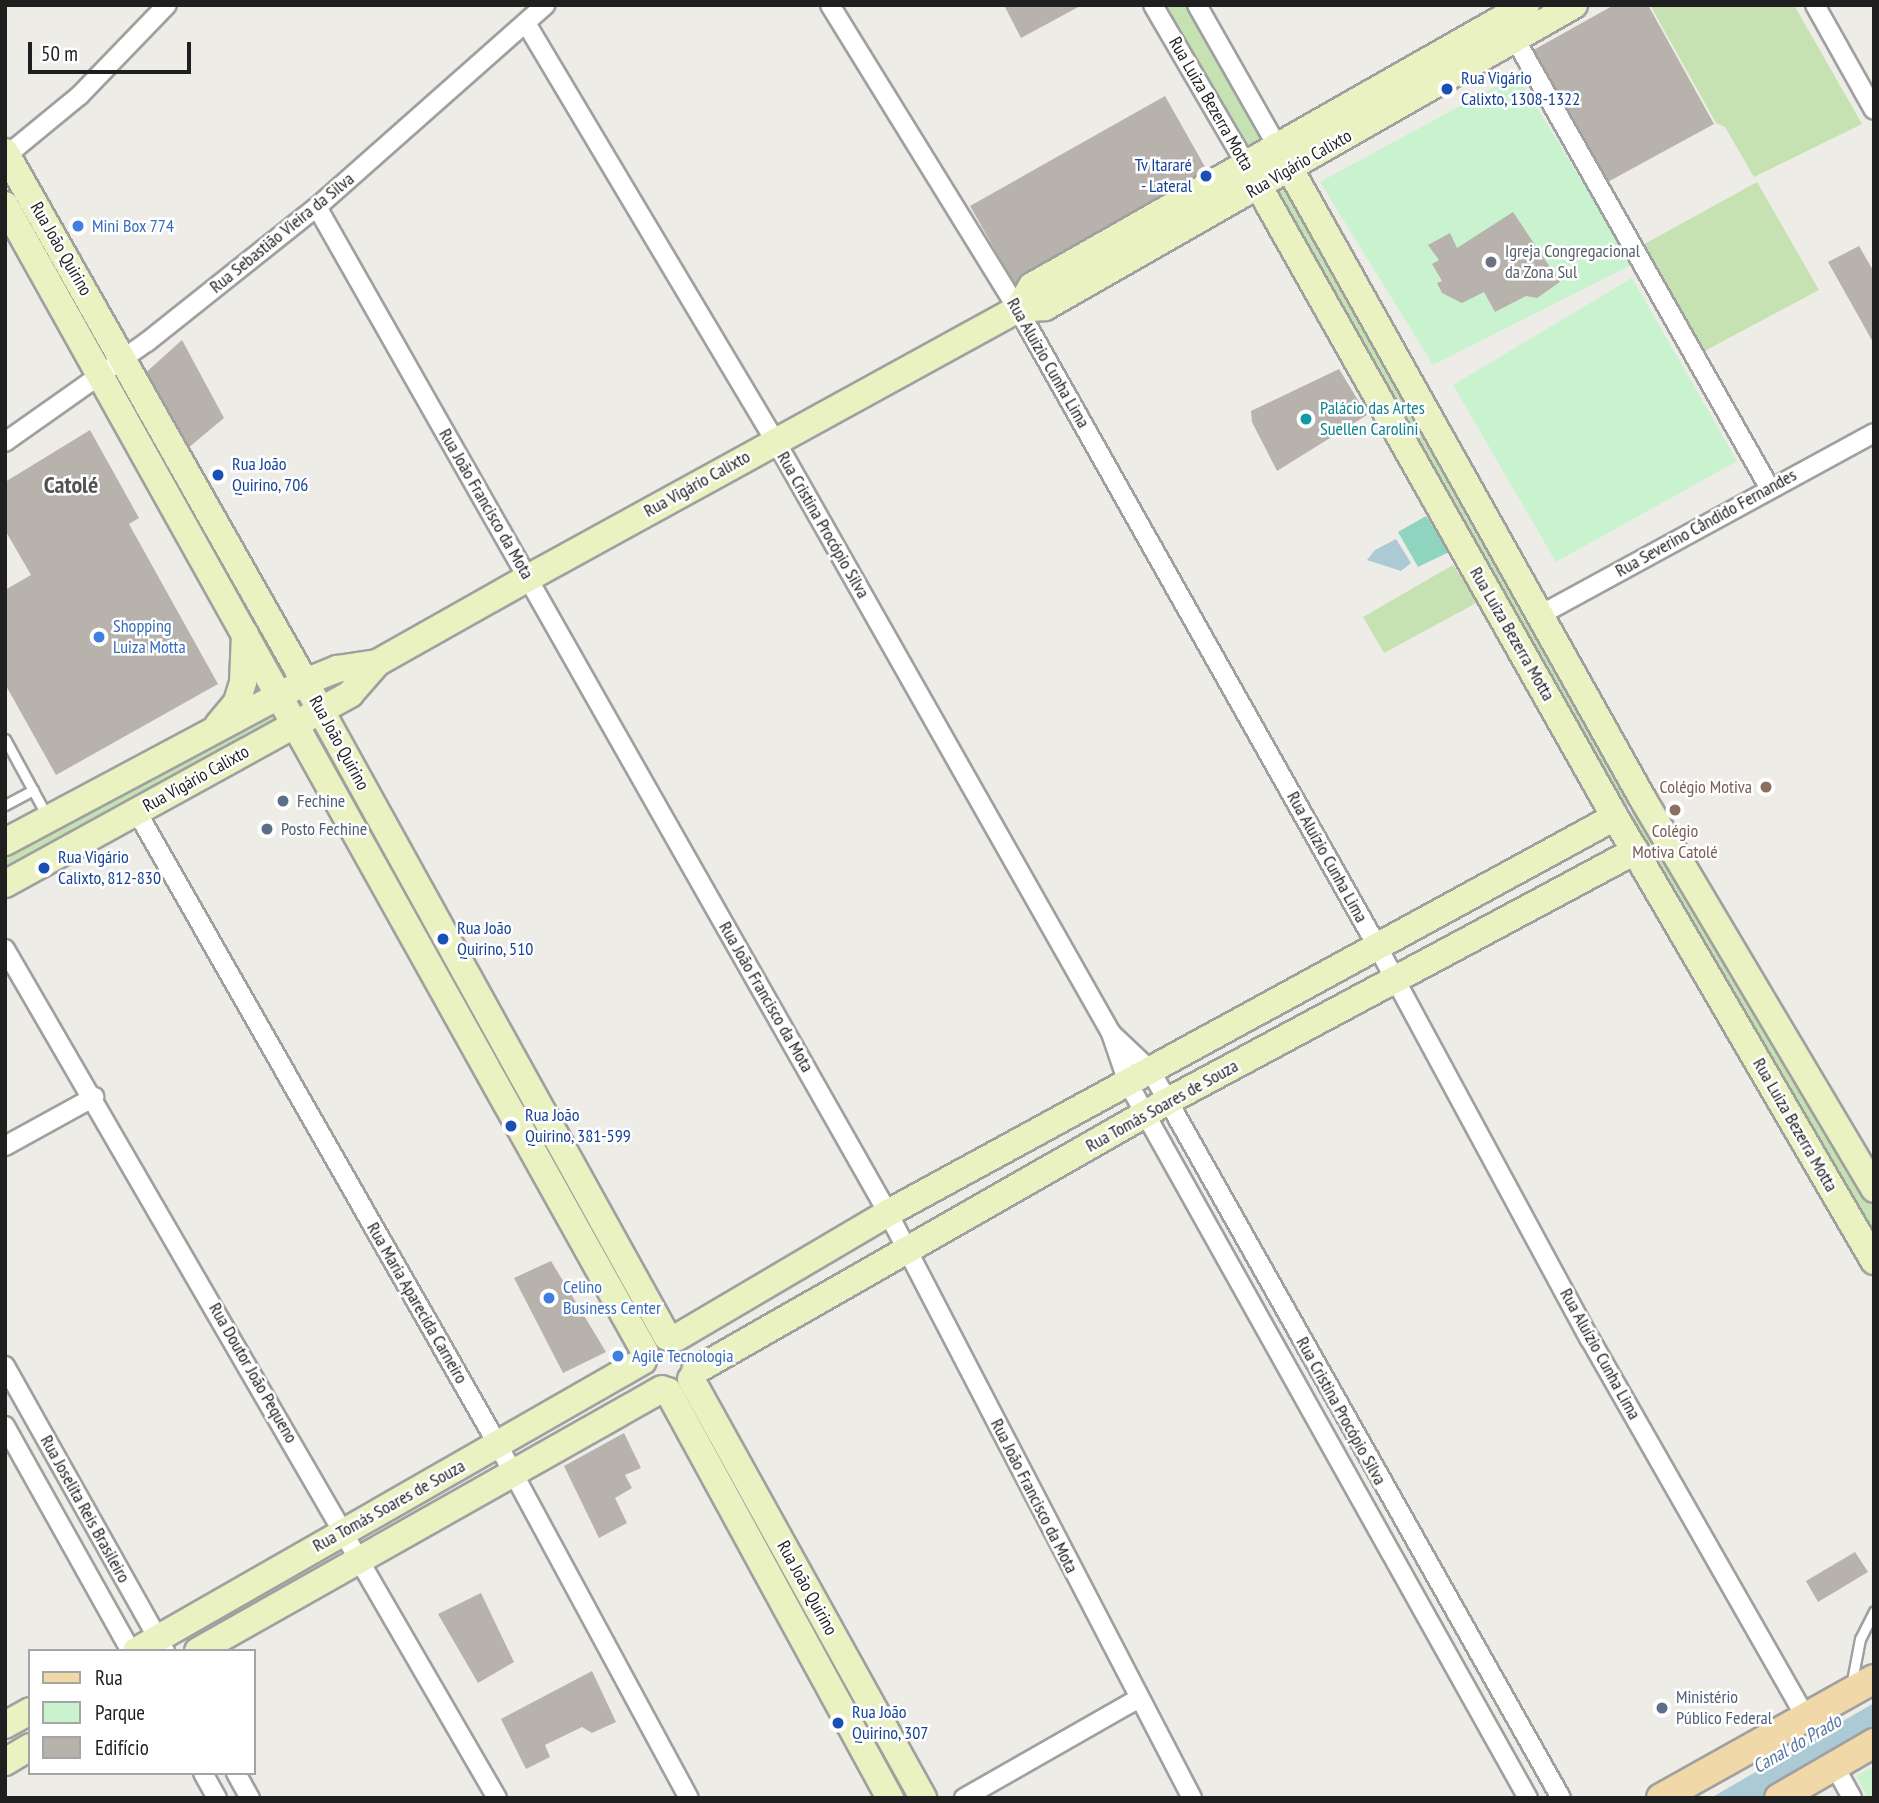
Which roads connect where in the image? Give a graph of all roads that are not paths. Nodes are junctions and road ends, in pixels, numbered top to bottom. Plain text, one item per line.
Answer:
1 (167, 5) edge
2 (545, 5) edge
3 (830, 5) edge
4 (1153, 5) edge
5 (1198, 5) edge
6 (1525, 5) edge
7 (1574, 5) edge
8 (1815, 5) edge
9 (526, 23) junction
10 (1509, 29) junction
11 (1874, 110) edge
12 (1277, 146) junction
13 (6, 154) edge
14 (1246, 164) junction
15 (1290, 170) junction
16 (1259, 188) junction
17 (5, 205) edge
18 (317, 207) junction
19 (1018, 309) junction
20 (1384, 337) junction
21 (1353, 353) junction
22 (123, 359) junction
23 (101, 374) junction
24 (1874, 433) edge
25 (7, 439) edge
26 (775, 440) junction
27 (1769, 487) junction
28 (528, 578) junction
29 (1539, 615) junction
30 (245, 633) junction
31 (377, 663) junction
32 (306, 682) junction
33 (280, 695) junction
34 (321, 711) junction
35 (295, 724) junction
36 (216, 727) junction
37 (5, 739) edge
38 (8, 750) edge
39 (33, 790) junction
40 (5, 805) edge
41 (137, 812) junction
42 (48, 817) junction
43 (1615, 817) junction
44 (5, 842) edge
45 (1635, 851) junction
46 (5, 884) edge
47 (1376, 944) junction
48 (5, 949) edge
49 (1396, 981) junction
50 (1111, 1032) junction
51 (1139, 1076) junction
52 (94, 1097) junction
53 (1157, 1107) junction
54 (5, 1146) edge
55 (1821, 1169) junction
56 (1866, 1170) edge
57 (888, 1213) junction
58 (907, 1250) junction
59 (1874, 1261) edge
60 (672, 1338) junction
61 (644, 1357) junction
62 (5, 1366) edge
63 (679, 1382) junction
64 (1328, 1386) junction
65 (1306, 1401) junction
66 (5, 1426) edge
67 (498, 1445) junction
68 (512, 1472) junction
69 (344, 1531) junction
70 (361, 1560) junction
71 (1874, 1611) edge
72 (1455, 1615) junction
73 (1432, 1626) junction
74 (147, 1648) edge
75 (202, 1649) edge
76 (1862, 1686) edge
77 (1139, 1698) junction
78 (28, 1712) edge
79 (1807, 1718) junction
80 (5, 1725) edge
81 (1874, 1743) edge
82 (28, 1748) edge
83 (5, 1762) edge
84 (1835, 1767) junction
85 (204, 1775) edge
86 (237, 1775) edge
87 (217, 1798) edge
88 (250, 1798) edge
89 (497, 1798) edge
90 (690, 1798) edge
91 (890, 1798) edge
92 (923, 1798) edge
93 (964, 1798) edge
94 (1192, 1798) edge
95 (1528, 1798) edge
96 (1562, 1798) edge
97 (1661, 1798) edge
98 (1779, 1798) edge
99 (1852, 1798) edge

1 - 13 street
2 - 9 street, Rua Sebastião Vieira da Silva
3 - 19 street, Rua Aluízio Cunha Lima
4 - 14 street, Rua Luiza Bezerra Motta
5 - 12 street, Rua Luiza Bezerra Motta
6 - 10 main road, Rua Vigário Calixto
7 - 10 main road, Rua Vigário Calixto
8 - 11 street
9 - 18 street, Rua Sebastião Vieira da Silva
9 - 26 street, Rua Cristina Procópio Silva
10 - 12 main road, Rua Vigário Calixto
10 - 15 main road, Rua Vigário Calixto
10 - 27 street
12 - 14 main road, Rua Vigário Calixto
12 - 15 main road, Rua Luiza Bezerra Motta
13 - 22 main road, Rua João Quirino
14 - 16 main road, Rua Luiza Bezerra Motta
14 - 19 main road, Rua Vigário Calixto
15 - 16 main road, Rua Vigário Calixto
15 - 20 main road, Rua Luiza Bezerra Motta
16 - 19 main road, Rua Vigário Calixto
16 - 21 main road, Rua Luiza Bezerra Motta
17 - 23 main road, Rua João Quirino
18 - 22 street, Rua Sebastião Vieira da Silva
18 - 28 street, Rua João Francisco da Mota
19 - 26 main road, Rua Vigário Calixto
19 - 47 street, Rua Aluízio Cunha Lima
20 - 21 main road
20 - 29 main road, Rua Luiza Bezerra Motta
21 - 43 main road, Rua Luiza Bezerra Motta
22 - 23 street, Rua Sebastião Vieira da Silva
22 - 32 main road, Rua João Quirino
23 - 25 street, Rua Sebastião Vieira da Silva
23 - 30 main road, Rua João Quirino
24 - 27 street, Rua Severino Cândido Fernandes
26 - 28 main road, Rua Vigário Calixto
26 - 50 street, Rua Cristina Procópio Silva
27 - 29 street, Rua Severino Cândido Fernandes
28 - 31 main road, Rua Vigário Calixto
28 - 57 street, Rua João Francisco da Mota
29 - 56 main road, Rua Luiza Bezerra Motta
30 - 33 main road, Rua João Quirino
30 - 36 main road
31 - 32 main road, Rua Vigário Calixto
31 - 34 main road, Rua Vigário Calixto
32 - 33 main road, Rua Vigário Calixto
32 - 34 main road, Rua João Quirino
33 - 35 main road, Rua João Quirino
33 - 36 main road, Rua Vigário Calixto
34 - 35 main road, Rua Vigário Calixto
34 - 60 main road, Rua João Quirino
35 - 41 main road, Rua Vigário Calixto
35 - 61 main road, Rua João Quirino
36 - 42 main road, Rua Vigário Calixto
37 - 38 lane
38 - 39 lane
39 - 40 lane
39 - 42 lane
41 - 46 main road, Rua Vigário Calixto
41 - 67 street, Rua Maria Aparecida Carneiro
42 - 44 main road, Rua Vigário Calixto
43 - 45 main road, Rua Luiza Bezerra Motta
43 - 47 main road
45 - 49 main road, Rua Tomás Soares de Souza
45 - 55 main road, Rua Luiza Bezerra Motta
47 - 49 street, Rua Aluízio Cunha Lima
47 - 51 main road
48 - 52 street, Rua Doutor João Pequeno
49 - 53 main road, Rua Tomás Soares de Souza
49 - 79 street, Rua Aluízio Cunha Lima
50 - 51 street, Rua Cristina Procópio Silva
50 - 51 street, Rua Cristina Procópio Silva
51 - 53 street, Rua Cristina Procópio Silva
51 - 53 street, Rua Cristina Procópio Silva
51 - 57 main road
52 - 54 street
52 - 69 street, Rua Doutor João Pequeno
53 - 58 main road, Rua Tomás Soares de Souza
53 - 64 street, Rua Cristina Procópio Silva
53 - 65 street, Rua Cristina Procópio Silva
55 - 56 main road
55 - 59 main road, Rua Luiza Bezerra Motta
57 - 58 street, Rua João Francisco da Mota
57 - 60 main road
58 - 63 main road, Rua Tomás Soares de Souza
58 - 77 street, Rua João Francisco da Mota
60 - 61 main road, Rua Tomás Soares de Souza
60 - 63 main road, Rua João Quirino
61 - 63 main road, Rua João Quirino
61 - 67 main road, Rua Tomás Soares de Souza
62 - 74 street, Rua Joselita Reis Brasileiro
63 - 68 main road, Rua Tomás Soares de Souza
63 - 91 main road, Rua João Quirino
63 - 92 main road, Rua João Quirino
64 - 65 street
64 - 72 street, Rua Cristina Procópio Silva
65 - 73 street, Rua Cristina Procópio Silva
66 - 74 street, Rua Joselita Reis Brasileiro
67 - 68 street, Rua Maria Aparecida Carneiro
67 - 69 main road, Rua Tomás Soares de Souza
68 - 70 main road, Rua Tomás Soares de Souza
68 - 90 street, Rua Maria Aparecida Carneiro
69 - 70 street, Rua Doutor João Pequeno
69 - 74 main road, Rua Tomás Soares de Souza
70 - 75 main road, Rua Tomás Soares de Souza
70 - 89 street, Rua Doutor João Pequeno
71 - 76 lane
72 - 73 street
72 - 96 street, Rua Cristina Procópio Silva
73 - 95 street, Rua Cristina Procópio Silva
76 - 79 main road
77 - 93 street
77 - 94 street, Rua João Francisco da Mota
78 - 80 main road
79 - 97 main road
81 - 84 main road
82 - 83 main road
84 - 98 main road
84 - 99 street
85 - 87 street
86 - 88 street

